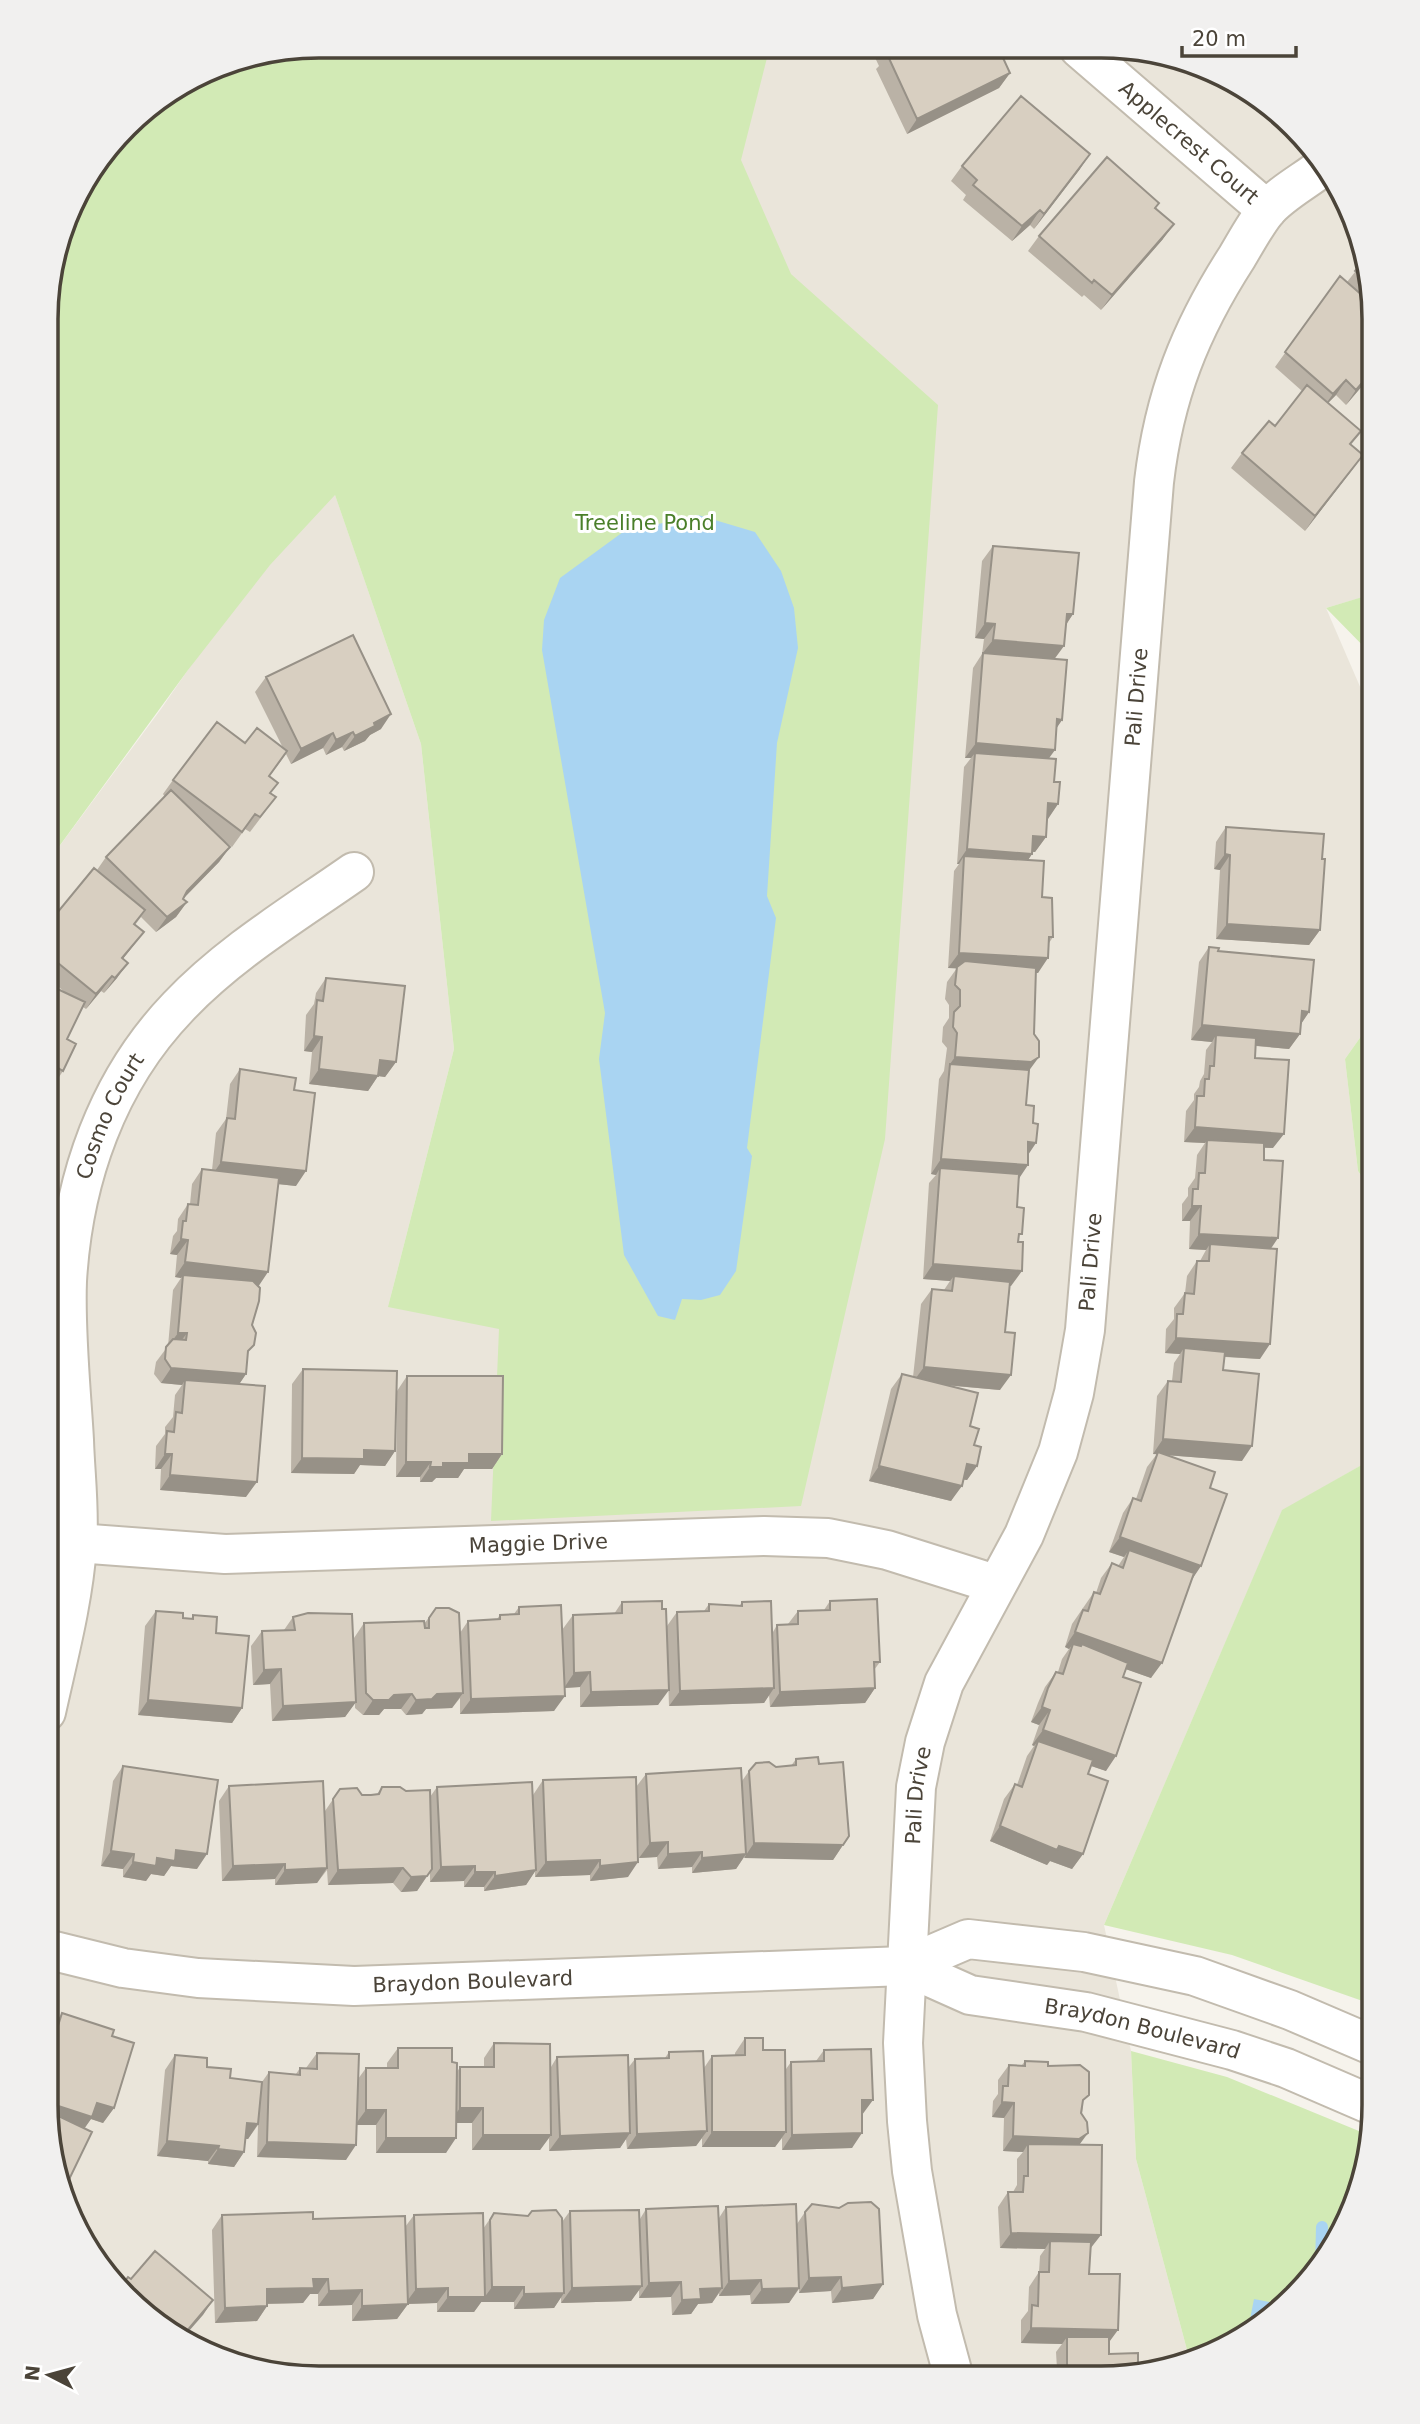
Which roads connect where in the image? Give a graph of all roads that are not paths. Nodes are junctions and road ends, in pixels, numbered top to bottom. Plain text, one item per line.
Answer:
1 (1091, 58) edge
2 (1316, 172) edge
3 (1267, 210) junction
4 (354, 872) dead end
5 (77, 1544) junction
6 (995, 1584) junction
7 (58, 1658) edge
8 (58, 1953) edge
9 (905, 1966) junction
10 (1362, 2041) edge
11 (1362, 2101) edge
12 (951, 2366) edge

1 - 3 street, Applecrest Court
2 - 3 street, Pali Drive
3 - 6 street, Pali Drive
4 - 5 street, Cosmo Court
5 - 6 street, Maggie Drive
5 - 7 street, Cosmo Court
6 - 9 street, Pali Drive
8 - 9 street, Braydon Boulevard
9 - 10 street, Braydon Boulevard
9 - 11 street, Braydon Boulevard
9 - 12 street, Pali Drive

